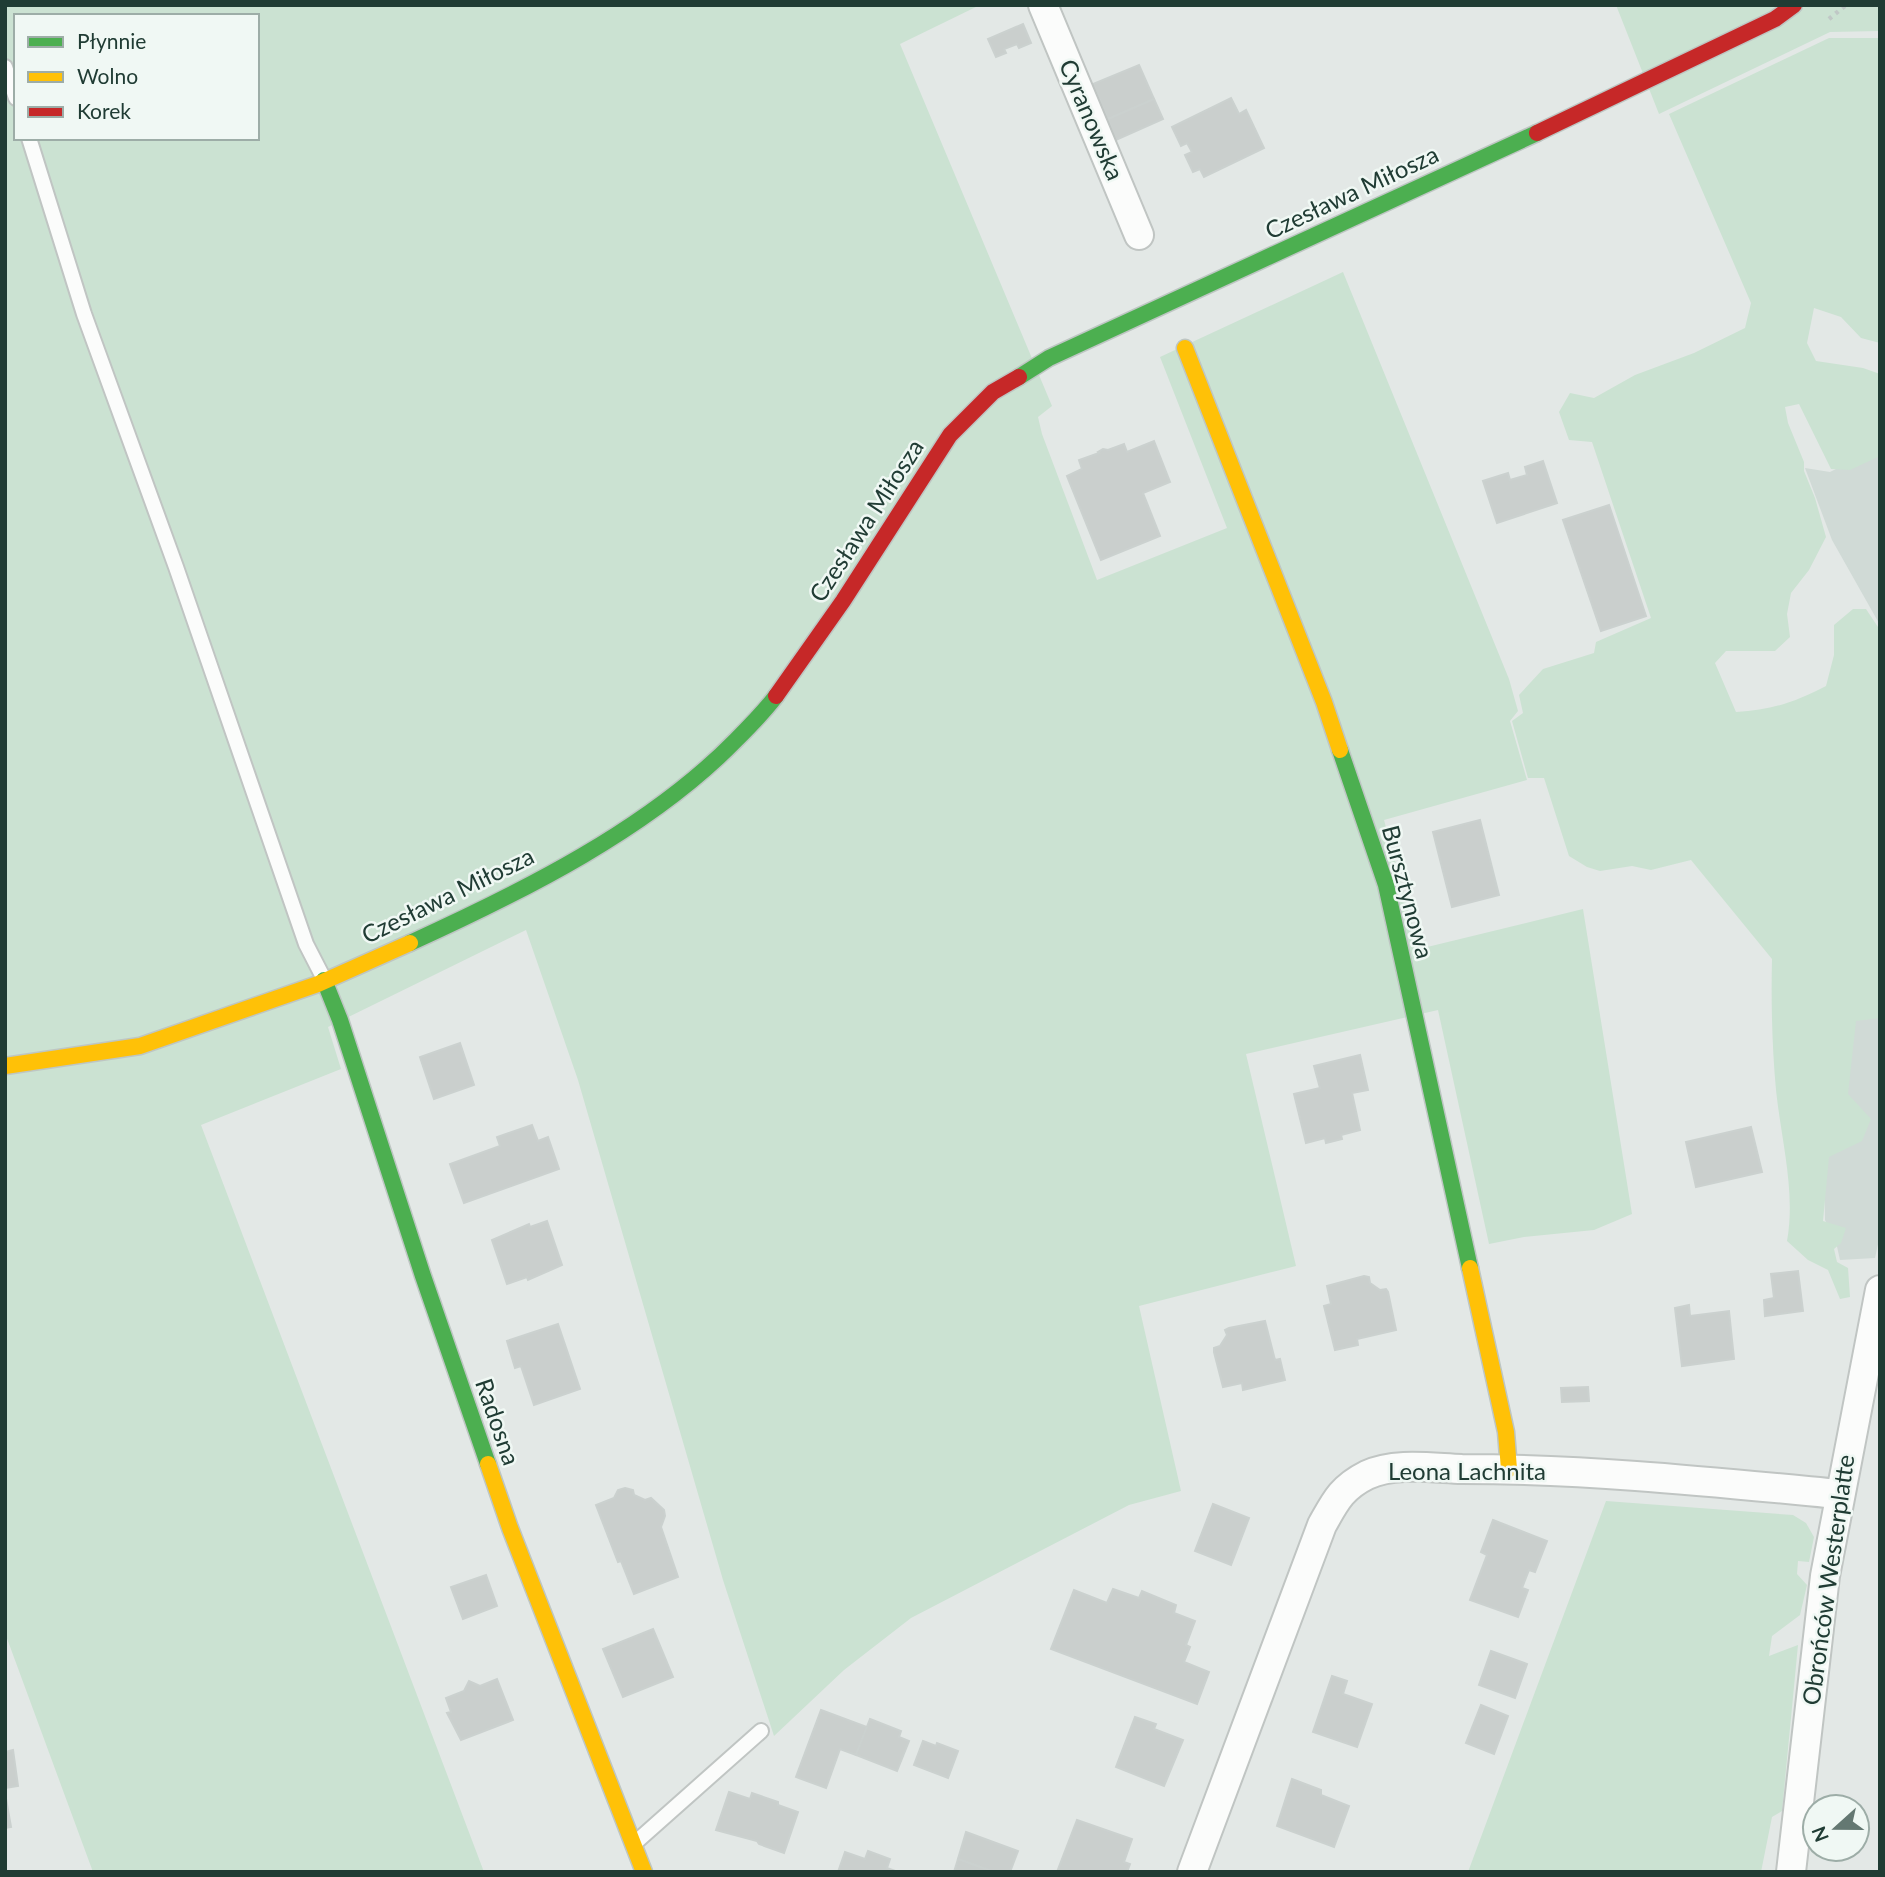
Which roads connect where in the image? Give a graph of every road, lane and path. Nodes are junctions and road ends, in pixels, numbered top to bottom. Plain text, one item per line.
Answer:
1 (1043, 5) edge
2 (1794, 5) edge
3 (5, 67) edge
4 (14, 92) edge
5 (30, 140) edge
6 (1139, 234) dead end
7 (1185, 348) dead end
8 (324, 980) junction
9 (5, 1066) edge
10 (1880, 1290) edge
11 (1509, 1469) junction
12 (1839, 1494) junction
13 (761, 1731) dead end
14 (633, 1844) junction
15 (644, 1872) edge
16 (1192, 1872) edge
17 (1791, 1872) edge

1 - 6 street, Cyranowska
2 - 8 street, Czesława Miłosza
3 - 4 lane
5 - 8 lane
7 - 11 street, Bursztynowa
8 - 9 street, Czesława Miłosza
8 - 14 street, Radosna
10 - 12 street, Obrońców Westerplatte
11 - 12 street, Leona Lachnita
11 - 16 street, Leona Lachnita
12 - 17 street, Obrońców Westerplatte
13 - 14 lane
14 - 15 street, Radosna

